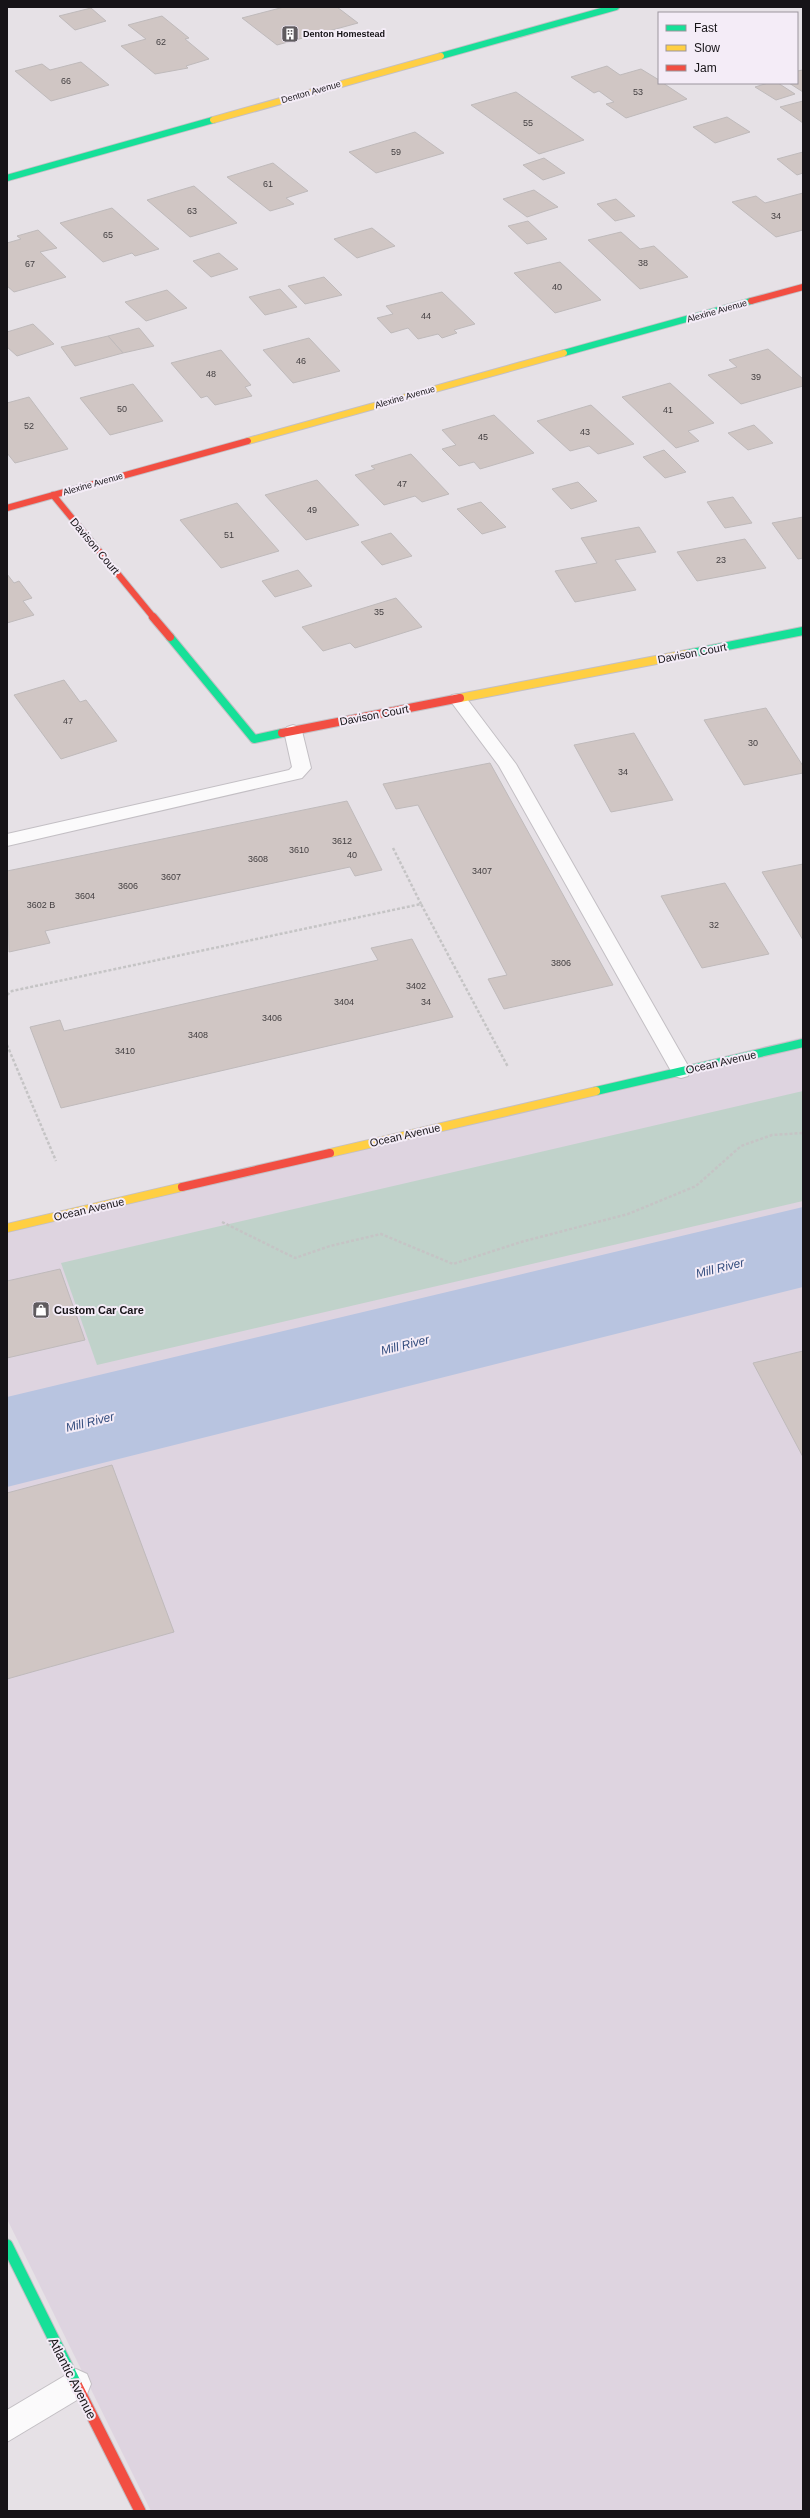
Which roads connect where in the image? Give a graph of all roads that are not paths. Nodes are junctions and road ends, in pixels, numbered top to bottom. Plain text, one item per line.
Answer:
1 (616, 7) edge
2 (7, 178) edge
3 (803, 287) edge
4 (53, 495) junction
5 (7, 508) edge
6 (803, 631) edge
7 (458, 699) junction
8 (293, 731) junction
9 (7, 840) edge
10 (803, 1043) edge
11 (681, 1071) junction
12 (7, 1228) edge
13 (7, 2245) edge
14 (76, 2384) junction
15 (7, 2427) edge
16 (140, 2511) edge

1 - 2 street, Denton Avenue
3 - 4 street, Alexine Avenue
4 - 5 street, Alexine Avenue
4 - 8 street, Davison Court
6 - 7 street, Davison Court
7 - 8 street, Davison Court
7 - 11 lane
8 - 9 lane
10 - 11 street, Ocean Avenue
11 - 12 street, Ocean Avenue
13 - 14 street, Atlantic Avenue
14 - 15 lane
14 - 16 street, Atlantic Avenue

